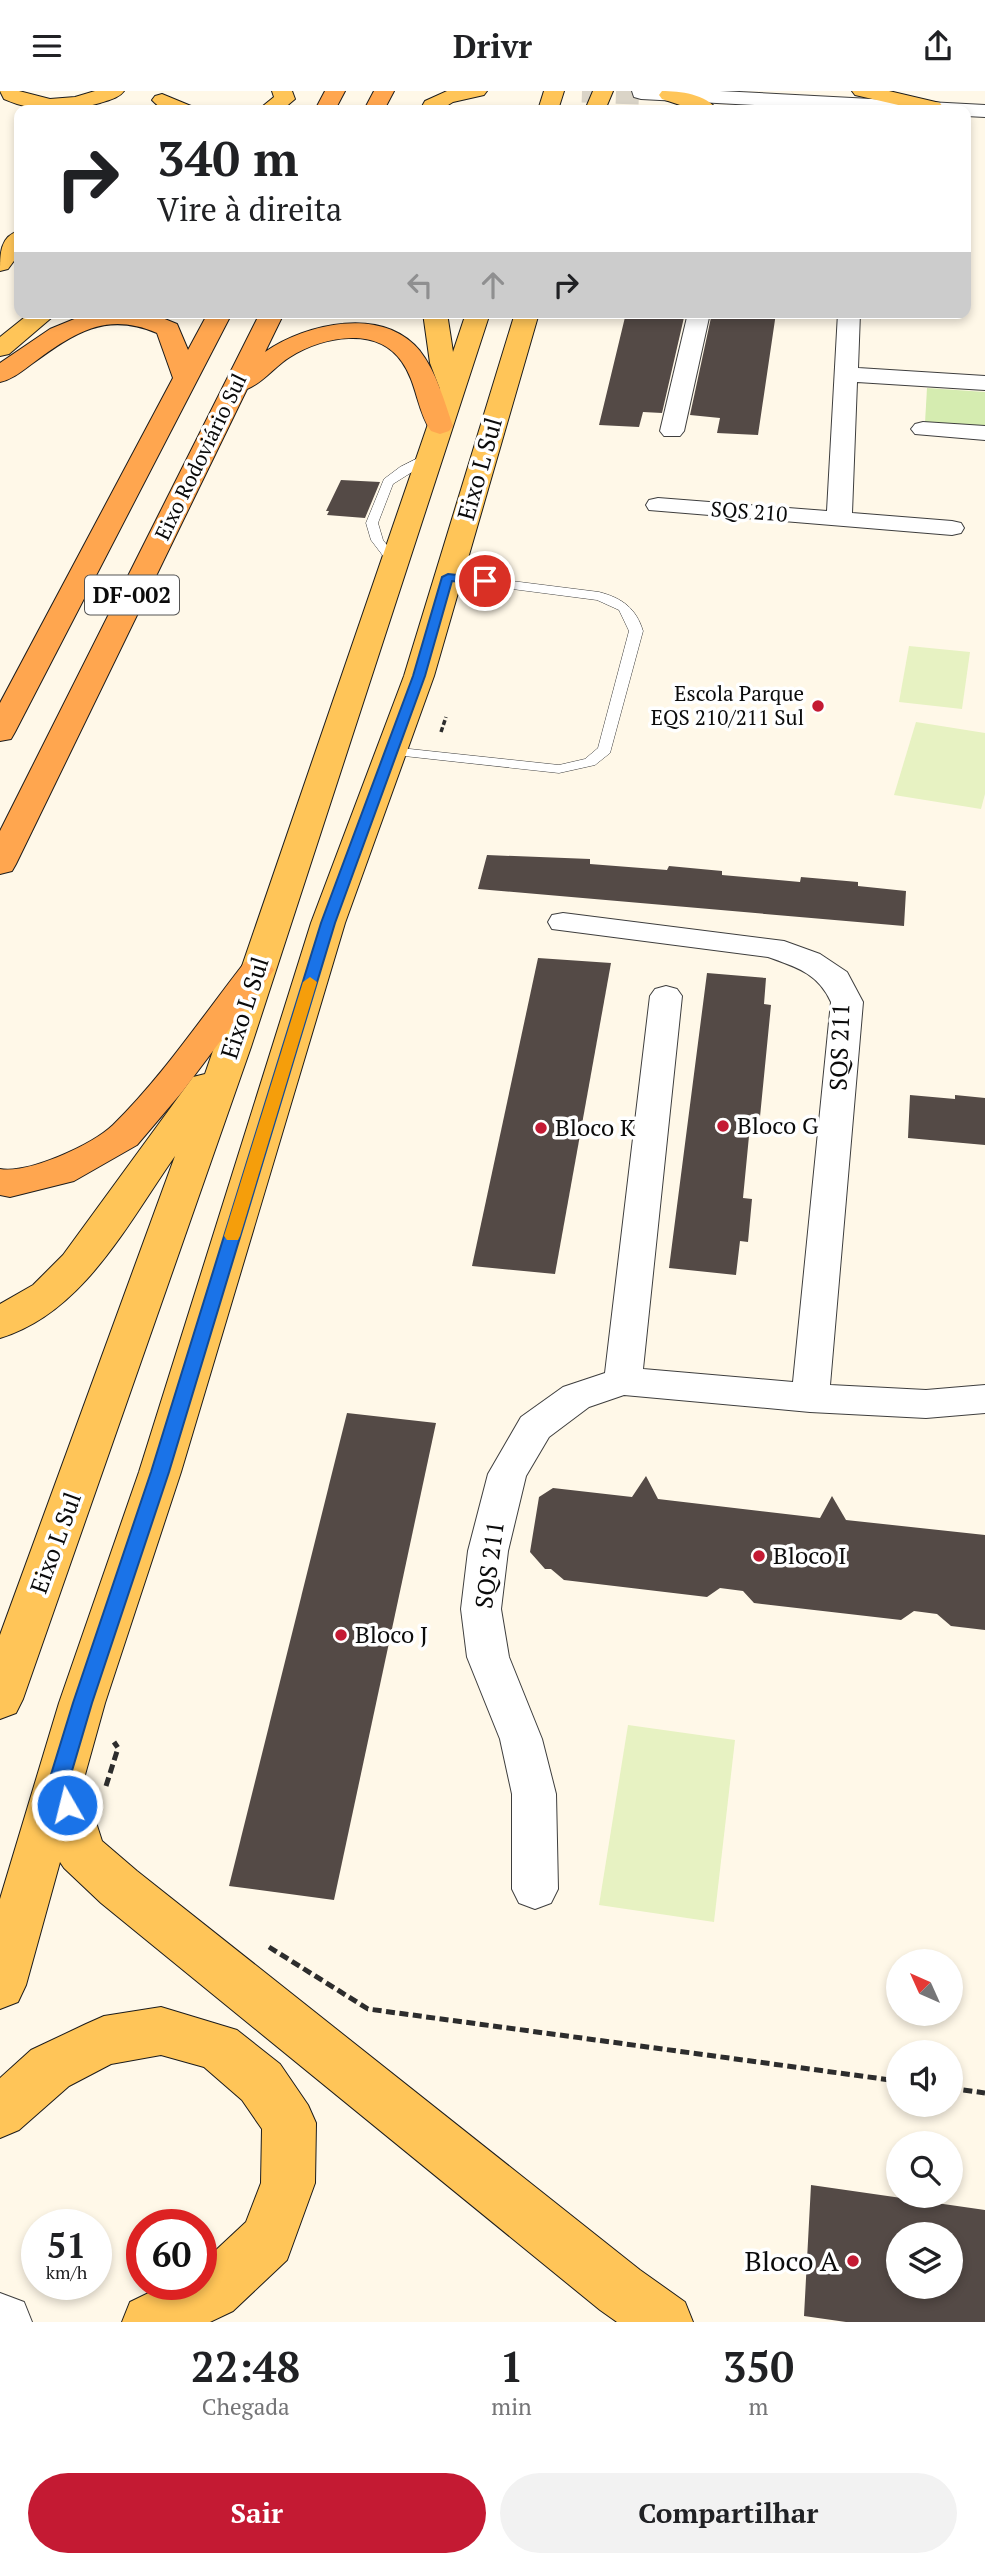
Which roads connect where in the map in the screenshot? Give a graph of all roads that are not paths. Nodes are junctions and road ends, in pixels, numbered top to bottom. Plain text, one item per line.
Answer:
1 (9, 91) edge
2 (114, 91) edge
3 (282, 91) edge
4 (477, 91) edge
5 (862, 91) edge
6 (641, 93) dead end
7 (676, 93) edge
8 (276, 105) edge
9 (434, 105) edge
10 (698, 105) edge
11 (868, 105) edge
12 (916, 105) edge
13 (14, 244) edge
14 (0, 264) edge
15 (14, 319) edge
16 (38, 319) edge
17 (97, 319) edge
18 (147, 319) edge
19 (217, 319) edge
20 (436, 319) edge
21 (476, 319) edge
22 (525, 319) edge
23 (698, 319) edge
24 (849, 319) edge
25 (269, 320) edge
26 (0, 341) edge
27 (0, 349) edge
28 (846, 374) junction
29 (0, 375) edge
30 (186, 378) junction
31 (985, 383) edge
32 (453, 390) junction
33 (233, 391) junction
34 (923, 429) dead end
35 (671, 432) dead end
36 (985, 433) edge
37 (435, 442) junction
38 (658, 505) dead end
39 (839, 518) junction
40 (952, 528) dead end
41 (448, 577) junction
42 (0, 732) edge
43 (391, 751) junction
44 (0, 864) edge
45 (563, 922) dead end
46 (257, 970) junction
47 (666, 996) dead end
48 (233, 1047) junction
49 (0, 1182) edge
50 (0, 1323) edge
51 (623, 1381) junction
52 (810, 1398) junction
53 (985, 1399) edge
54 (0, 1699) edge
55 (59, 1781) junction
56 (535, 1889) dead end
57 (0, 1985) edge
58 (0, 2112) edge
59 (150, 2322) edge
60 (666, 2322) edge

1 - 2 main road
3 - 8 main road
4 - 9 main road
5 - 12 main road
6 - 7 street
7 - 10 main road
7 - 11 street
13 - 14 main road
15 - 26 main road
16 - 27 main road
17 - 29 highway
18 - 30 highway
19 - 30 highway, Eixo Rodoviário Sul / DF-002
20 - 32 main road
21 - 32 main road, Eixo L Sul
22 - 41 main road, Eixo L Sul
23 - 35 street
24 - 28 street
25 - 33 highway, Eixo Rodoviário Sul / DF-002
28 - 31 street
28 - 39 street
30 - 42 highway, Eixo Rodoviário Sul / DF-002
32 - 37 main road, Eixo L Sul
33 - 37 highway
33 - 44 highway, Eixo Rodoviário Sul / DF-002
34 - 36 street
37 - 46 main road, Eixo L Sul
38 - 39 street, SQS 210
39 - 40 street, SQS 210
41 - 43 main road, Eixo L Sul
41 - 43 lane
43 - 55 main road, Eixo L Sul
45 - 52 street, SQS 211
46 - 48 main road, Eixo L Sul
46 - 49 highway
47 - 51 street
48 - 50 main road
48 - 54 main road, Eixo L Sul
51 - 52 street, SQS 211
51 - 56 street, SQS 211
52 - 53 street, SQS 211
55 - 57 main road, Eixo L Sul
55 - 60 main road
58 - 59 main road

